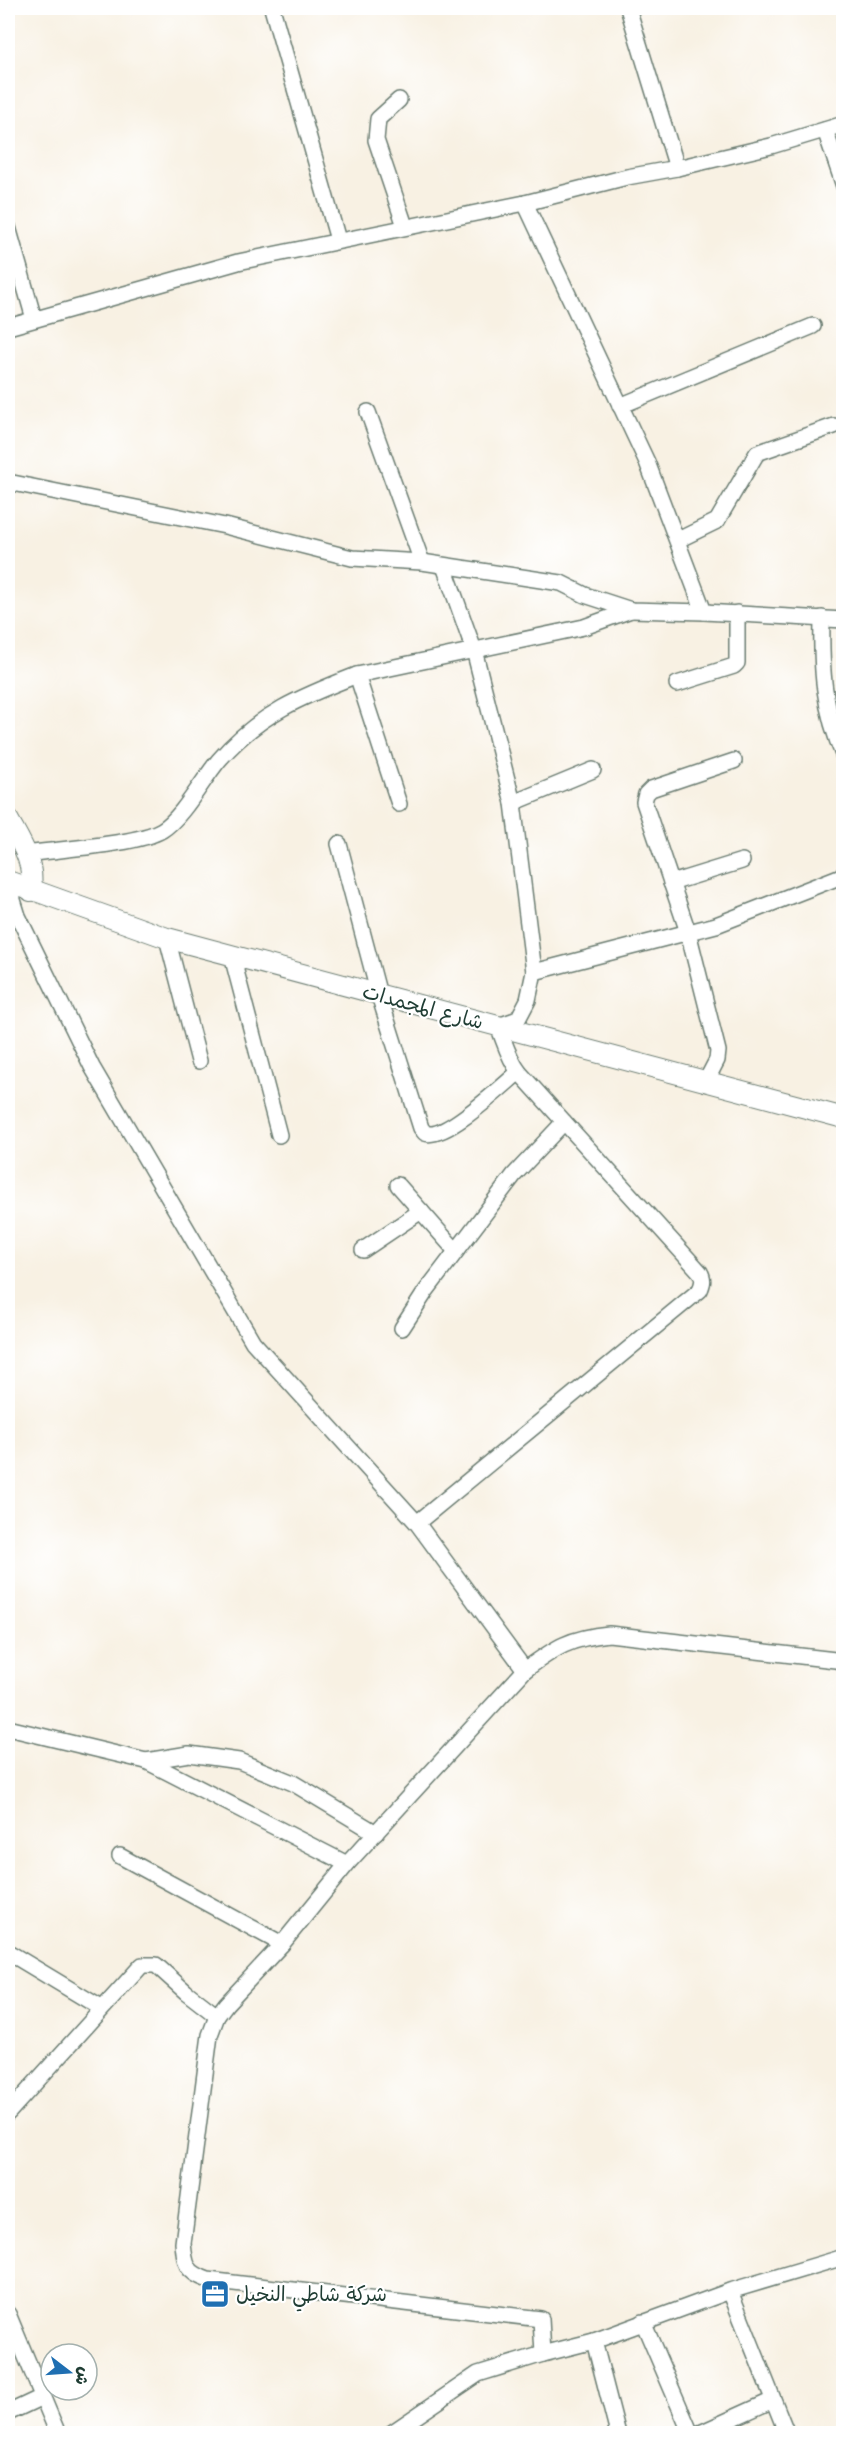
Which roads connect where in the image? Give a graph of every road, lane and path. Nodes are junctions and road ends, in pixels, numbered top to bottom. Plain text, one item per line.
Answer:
1 (273, 8) edge
2 (628, 8) edge
3 (399, 100) dead end
4 (843, 124) edge
5 (825, 129) junction
6 (677, 168) junction
7 (843, 186) edge
8 (525, 203) junction
9 (405, 226) junction
10 (8, 227) edge
11 (338, 240) junction
12 (34, 319) junction
13 (813, 326) dead end
14 (8, 327) edge
15 (620, 406) junction
16 (368, 412) dead end
17 (834, 426) dead end
18 (8, 482) edge
19 (678, 540) junction
20 (422, 562) junction
21 (444, 566) junction
22 (631, 610) junction
23 (704, 612) junction
24 (737, 613) junction
25 (822, 618) junction
26 (843, 620) edge
27 (474, 650) junction
28 (357, 675) junction
29 (677, 684) dead end
30 (843, 757) edge
31 (734, 761) dead end
32 (593, 770) dead end
33 (513, 803) junction
34 (399, 804) dead end
35 (8, 819) edge
36 (339, 844) dead end
37 (27, 854) junction
38 (742, 861) dead end
39 (843, 875) edge
40 (10, 882) edge
41 (671, 883) junction
42 (31, 891) junction
43 (688, 932) junction
44 (167, 938) junction
45 (232, 956) junction
46 (534, 972) junction
47 (380, 995) junction
48 (498, 1026) junction
49 (199, 1061) dead end
50 (519, 1072) junction
51 (705, 1083) junction
52 (843, 1118) edge
53 (564, 1122) junction
54 (279, 1135) dead end
55 (398, 1185) dead end
56 (421, 1211) junction
57 (363, 1250) dead end
58 (456, 1251) junction
59 (402, 1328) dead end
60 (417, 1523) junction
61 (843, 1661) edge
62 (525, 1670) junction
63 (8, 1728) edge
64 (146, 1761) junction
65 (376, 1833) junction
66 (120, 1856) dead end
67 (347, 1864) junction
68 (282, 1944) junction
69 (8, 1952) edge
70 (101, 2008) junction
71 (217, 2016) junction
72 (8, 2113) edge
73 (843, 2258) edge
74 (730, 2291) junction
75 (8, 2314) edge
76 (643, 2322) junction
77 (594, 2341) junction
78 (543, 2354) junction
79 (39, 2390) edge
80 (39, 2398) edge
81 (773, 2400) junction
82 (44, 2402) edge
83 (8, 2414) edge
84 (58, 2433) edge
85 (390, 2433) edge
86 (618, 2433) edge
87 (691, 2433) edge
88 (698, 2433) edge
89 (787, 2433) edge

1 - 11 street
2 - 6 street
3 - 9 street
4 - 5 street
5 - 6 street
5 - 7 street
6 - 8 street
8 - 9 street
8 - 15 street
9 - 11 street
10 - 12 street
11 - 12 street
12 - 14 street
13 - 15 street
15 - 19 street
16 - 20 street
17 - 19 street
18 - 20 street
19 - 23 street
20 - 21 street
21 - 22 street
21 - 27 street
22 - 23 street
22 - 27 street
23 - 24 street
24 - 25 street
24 - 29 street
25 - 26 street
25 - 30 street
27 - 28 street
27 - 33 street
28 - 34 street
28 - 37 street
31 - 41 street
32 - 33 street
33 - 46 street
35 - 37 main road
36 - 47 street
37 - 42 main road
38 - 41 street
39 - 43 street
40 - 42 main road, شارع المجمدات
40 - 60 street
41 - 43 street
42 - 44 main road, شارع المجمدات
43 - 46 street
43 - 51 street
44 - 45 main road, شارع المجمدات
44 - 49 street
45 - 47 main road, شارع المجمدات
45 - 54 street
46 - 48 street
47 - 48 main road, شارع المجمدات
47 - 50 street
48 - 50 street
48 - 51 main road, شارع المجمدات
50 - 53 street
51 - 52 main road, شارع المجمدات
53 - 58 street
53 - 60 street
55 - 56 street
56 - 57 street
56 - 58 street
58 - 59 street
60 - 62 street
61 - 62 street
62 - 65 street
63 - 64 street
64 - 65 street
64 - 67 street
65 - 67 street
66 - 68 street
67 - 68 street
68 - 71 street
69 - 70 street
70 - 71 street
70 - 72 street
71 - 78 street
73 - 74 street
74 - 76 street
74 - 81 street
75 - 79 street
76 - 77 street
76 - 87 street
77 - 78 street
77 - 86 street
78 - 85 street
80 - 83 street
81 - 88 street
81 - 89 street
82 - 84 street

